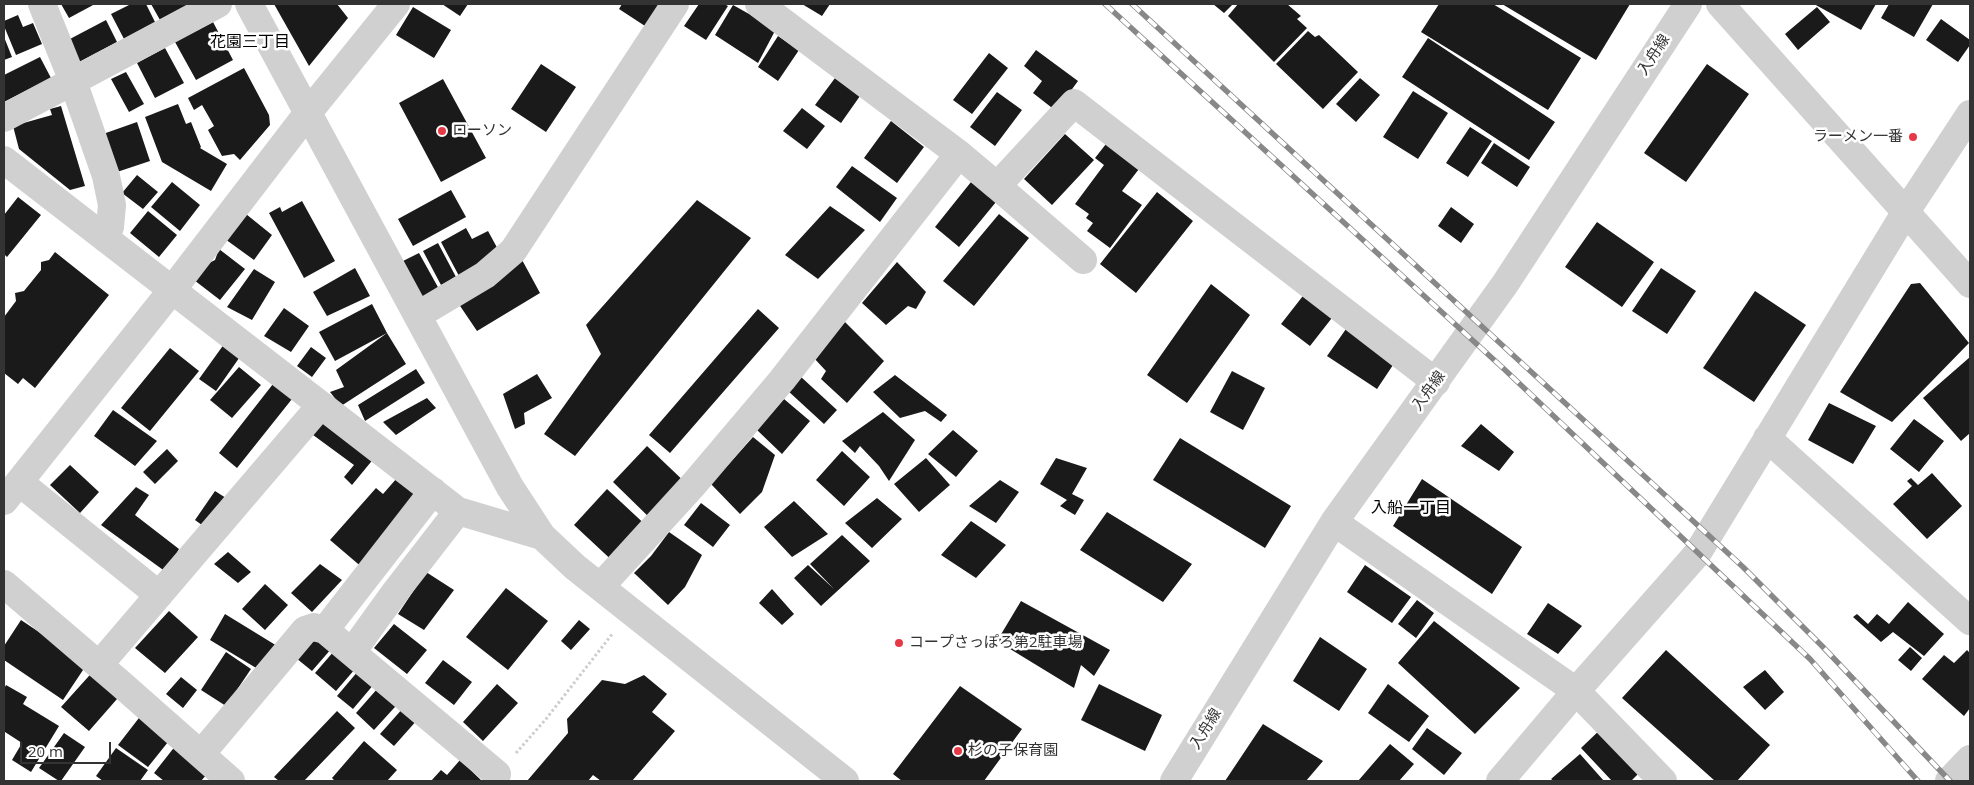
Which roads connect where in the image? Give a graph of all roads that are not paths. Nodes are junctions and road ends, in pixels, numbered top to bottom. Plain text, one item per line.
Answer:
1 (42, 4) edge
2 (218, 4) edge
3 (249, 4) edge
4 (396, 4) edge
5 (675, 4) edge
6 (759, 4) edge
7 (1688, 4) edge
8 (1720, 4) edge
9 (73, 81) junction
10 (307, 114) junction
11 (1970, 114) edge
12 (4, 118) edge
13 (959, 154) junction
14 (4, 160) edge
15 (997, 186) junction
16 (1905, 213) junction
17 (105, 238) junction
18 (1083, 260) dead end
19 (1970, 284) edge
20 (172, 290) junction
21 (418, 315) junction
22 (1436, 382) junction
23 (321, 405) junction
24 (1768, 438) junction
25 (11, 491) edge
26 (433, 491) junction
27 (458, 511) junction
28 (1334, 522) junction
29 (542, 536) junction
30 (4, 584) edge
31 (600, 587) junction
32 (160, 594) junction
33 (1970, 621) edge
34 (325, 630) junction
35 (352, 652) junction
36 (99, 665) junction
37 (1576, 691) junction
38 (201, 754) junction
39 (1970, 759) edge
40 (497, 774) road end
41 (231, 781) edge
42 (845, 781) edge
43 (1174, 781) edge
44 (1500, 781) edge
45 (1663, 781) edge
46 (1949, 781) edge

1 - 9 street
2 - 9 street
3 - 10 street
4 - 10 street
5 - 21 street
6 - 13 street
7 - 22 street, 入舟線
8 - 16 street
9 - 12 street
9 - 17 street
10 - 20 street
10 - 21 street
11 - 16 street
13 - 15 street
13 - 31 street
14 - 17 street
15 - 18 street
15 - 22 street
16 - 19 street
16 - 24 street
17 - 20 street
20 - 23 street
20 - 25 street
21 - 29 street
22 - 28 street, 入舟線
23 - 26 street
23 - 32 street
24 - 33 street
24 - 37 street
25 - 32 street
26 - 27 street
26 - 34 street
27 - 29 street
27 - 35 street
28 - 37 street
28 - 43 street, 入舟線
29 - 31 street
30 - 36 street
31 - 42 street
32 - 36 street
34 - 35 street
34 - 38 street
35 - 40 street
36 - 38 street
37 - 44 street
37 - 45 street
38 - 41 street
39 - 46 street

